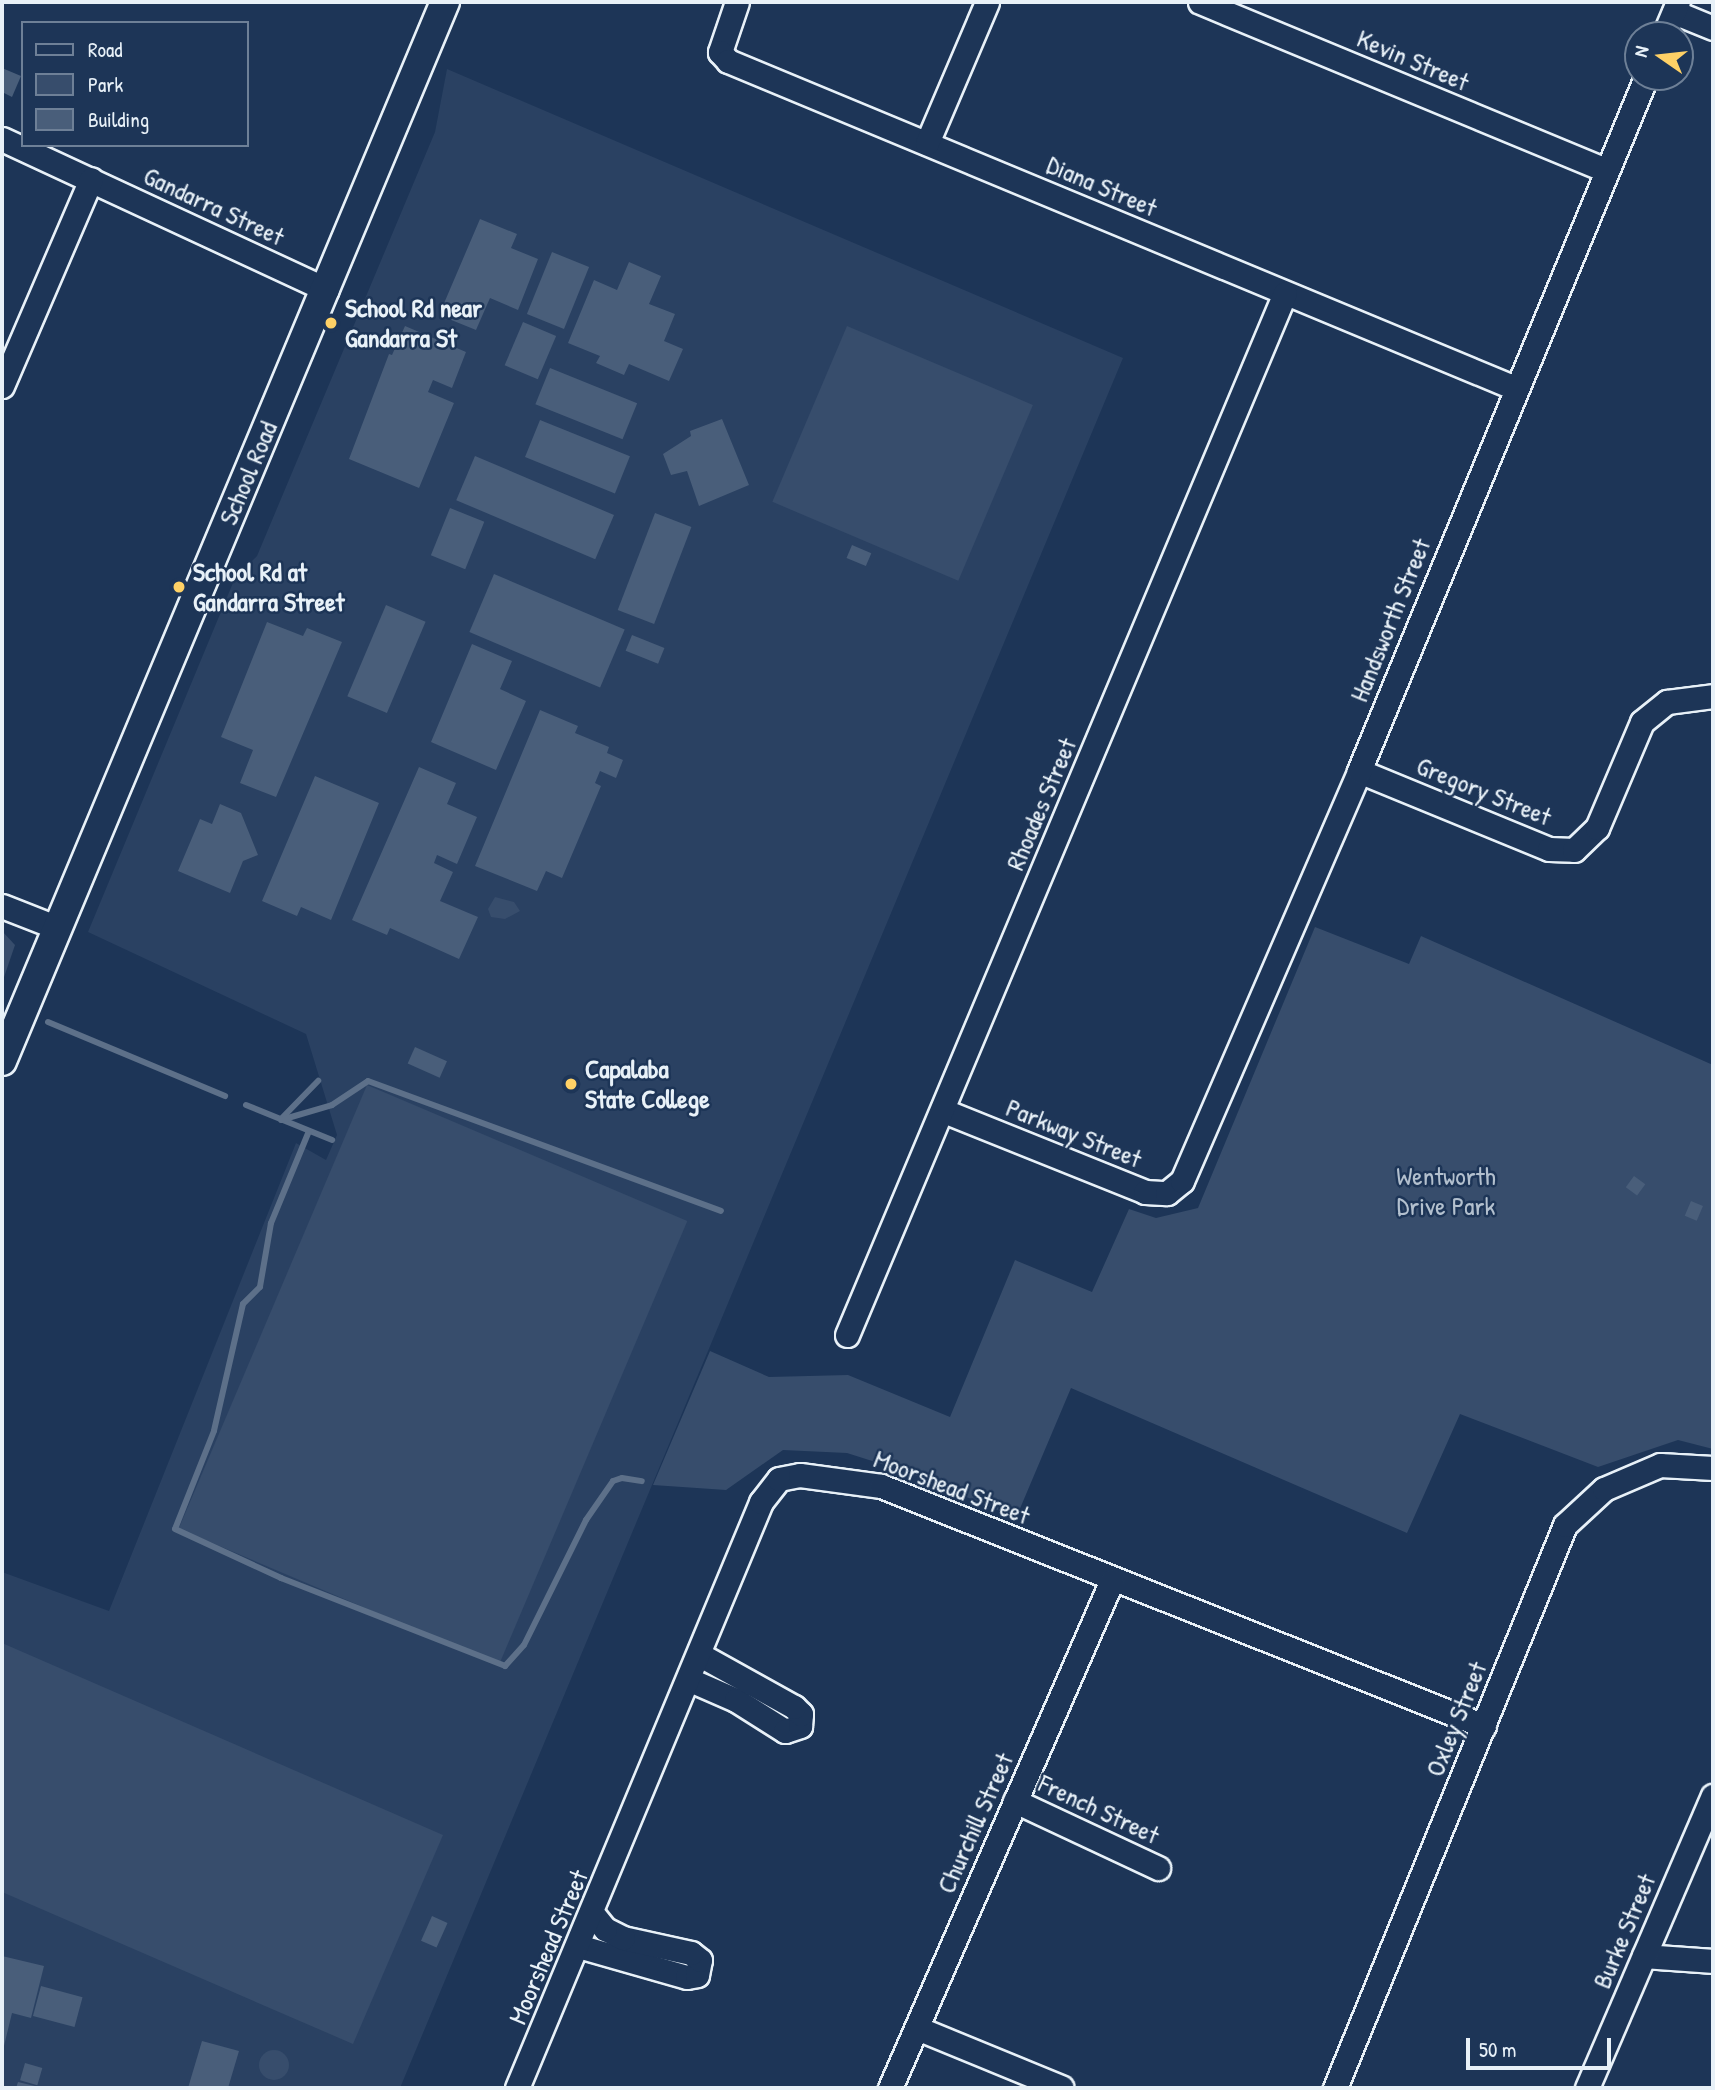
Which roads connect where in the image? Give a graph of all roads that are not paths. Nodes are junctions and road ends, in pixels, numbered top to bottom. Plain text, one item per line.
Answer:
1 (445, 2) edge
2 (737, 2) edge
3 (987, 2) edge
4 (1200, 2) edge
5 (1676, 7) edge
6 (1713, 28) edge
7 (1640, 91) edge
8 (2, 139) edge
9 (927, 143) junction
10 (1605, 170) junction
11 (91, 179) junction
12 (327, 290) junction
13 (1285, 293) junction
14 (2, 386) edge
15 (1515, 388) junction
16 (1713, 696) edge
17 (1359, 771) junction
18 (2, 906) edge
19 (58, 928) junction
20 (2, 1061) edge
21 (944, 1111) junction
22 (1182, 1181) joint
23 (847, 1335) dead end
24 (1713, 1468) edge
25 (1112, 1580) junction
26 (700, 1655) junction
27 (690, 1680) junction
28 (1484, 1726) junction
29 (1713, 1796) edge
30 (1015, 1801) junction
31 (1158, 1868) dead end
32 (593, 1914) junction
33 (578, 1945) junction
34 (1644, 1956) junction
35 (1713, 1961) edge
36 (917, 2028) junction
37 (1061, 2087) edge
38 (517, 2088) edge
39 (890, 2088) edge
40 (1335, 2088) edge
41 (1587, 2088) edge

1 - 12 street, School Road
2 - 9 street, Diana Street
3 - 9 street
4 - 10 street, Kevin Street
5 - 6 street
7 - 10 street, Handsworth Street
8 - 11 street, Gandarra Street
9 - 13 street, Diana Street
10 - 15 street, Handsworth Street
11 - 12 street, Gandarra Street
11 - 14 street
12 - 19 street, School Road
13 - 15 street, Diana Street
13 - 21 street, Rhoades Street
15 - 17 street, Handsworth Street
16 - 17 street, Gregory Street
17 - 22 street, Handsworth Street
18 - 19 street
19 - 20 street, School Road
21 - 22 street, Parkway Street
21 - 23 street, Rhoades Street
24 - 28 street, Oxley Street
25 - 26 street, Moorshead Street
25 - 28 street, Moorshead Street
25 - 30 street, Churchill Street
26 - 27 street, Moorshead Street
26 - 27 street
27 - 32 street, Moorshead Street
28 - 40 street, Oxley Street
29 - 34 street, Burke Street
30 - 31 street, French Street
30 - 36 street, Churchill Street
32 - 33 street, Moorshead Street
32 - 33 street
33 - 38 street, Moorshead Street
34 - 35 street
34 - 41 street, Burke Street
36 - 37 street
36 - 39 street, Churchill Street

